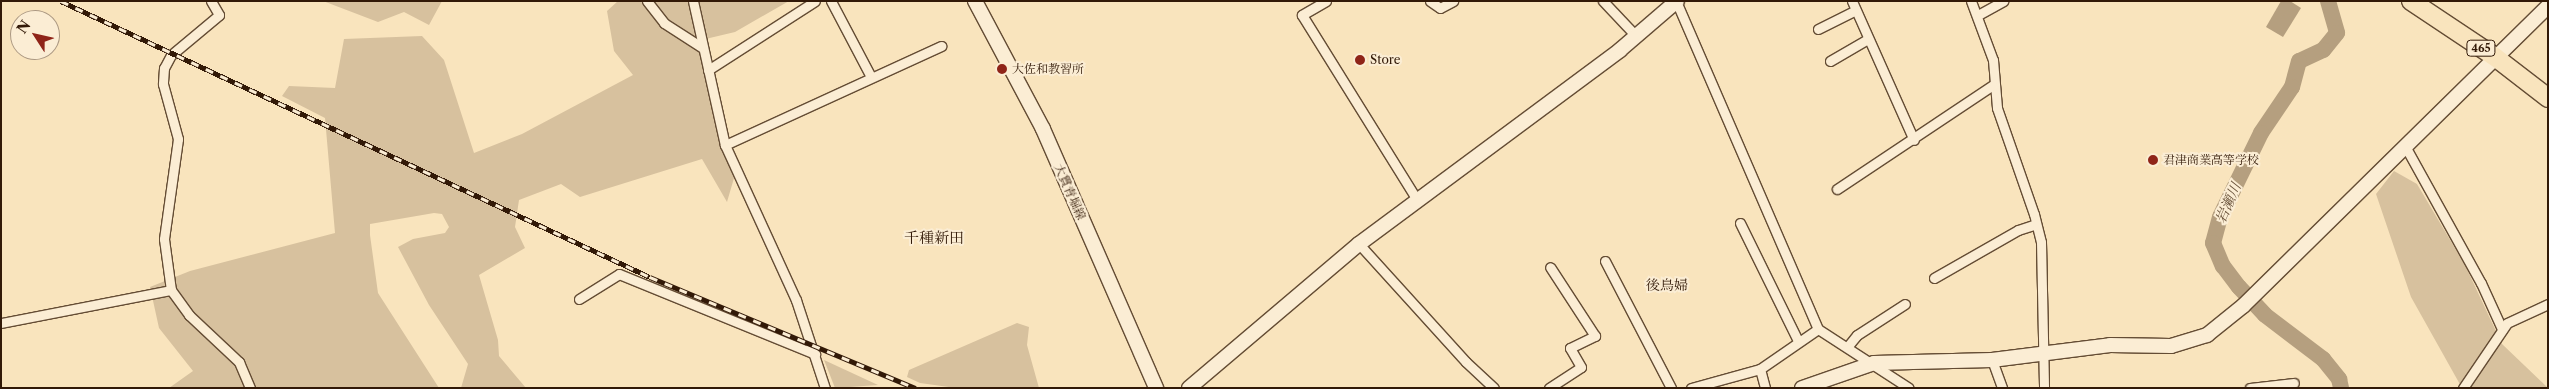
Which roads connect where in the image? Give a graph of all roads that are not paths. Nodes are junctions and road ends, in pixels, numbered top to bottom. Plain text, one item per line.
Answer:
1 (211, 1) edge
2 (648, 1) edge
3 (693, 1) edge
4 (815, 1) edge
5 (831, 1) edge
6 (975, 1) edge
7 (1326, 1) edge
8 (1430, 1) edge
9 (1453, 1) edge
10 (1603, 1) edge
11 (1676, 1) edge
12 (1971, 1) edge
13 (2003, 1) edge
14 (2411, 1) edge
15 (1854, 6) edge
16 (2548, 6) edge
17 (1978, 15) junction
18 (1818, 29) dead end
19 (1636, 36) junction
20 (1868, 39) junction
21 (941, 46) dead end
22 (704, 48) junction
23 (2495, 57) junction
24 (1830, 61) dead end
25 (708, 70) junction
26 (871, 77) junction
27 (1993, 85) junction
28 (2548, 98) edge
29 (1914, 140) junction
30 (724, 145) junction
31 (2405, 146) junction
32 (1837, 189) dead end
33 (1417, 200) junction
34 (1740, 222) dead end
35 (2036, 224) junction
36 (1359, 244) junction
37 (1605, 261) dead end
38 (1550, 267) dead end
39 (1934, 278) dead end
40 (171, 290) junction
41 (579, 299) dead end
42 (1905, 304) dead end
43 (2548, 304) edge
44 (1, 323) edge
45 (1818, 329) junction
46 (2502, 329) junction
47 (1798, 341) junction
48 (1848, 346) junction
49 (2043, 351) junction
50 (815, 354) junction
51 (1992, 360) junction
52 (1874, 363) junction
53 (1760, 369) junction
54 (2294, 383) dead end
55 (250, 388) edge
56 (825, 388) edge
57 (1156, 388) edge
58 (1189, 388) edge
59 (1494, 388) edge
60 (1549, 388) edge
61 (1671, 388) edge
62 (1691, 388) edge
63 (1764, 388) edge
64 (1802, 388) edge
65 (1909, 388) edge
66 (2002, 388) edge
67 (2044, 388) edge
68 (2250, 388) edge
69 (2464, 388) edge

1 - 40 street
2 - 22 street
3 - 22 street
4 - 25 street
5 - 26 street
6 - 57 street, 大貫青堀線
7 - 33 street
8 - 9 street
10 - 19 street
11 - 19 street
11 - 45 street
12 - 17 street
13 - 17 street
14 - 23 highway, 465
15 - 18 street
15 - 20 street
16 - 23 street
17 - 27 street
19 - 33 street
20 - 24 street
20 - 29 street
21 - 26 street
22 - 25 street
23 - 28 highway, 465
23 - 31 street
25 - 30 street
26 - 30 street
27 - 29 street
27 - 35 street
29 - 32 street
30 - 50 street
31 - 46 street
31 - 49 street
33 - 36 street
34 - 47 street
35 - 39 street
35 - 49 street
36 - 58 street
36 - 59 street
37 - 61 street
38 - 60 street
40 - 44 street
40 - 55 street
41 - 50 street
42 - 48 street
43 - 46 street
45 - 47 street
45 - 48 street
46 - 69 street
47 - 53 street
48 - 52 street
49 - 51 street
49 - 67 street
50 - 56 street
51 - 52 street
51 - 66 street
52 - 64 street
52 - 65 street
53 - 62 street
53 - 63 street
54 - 68 street

